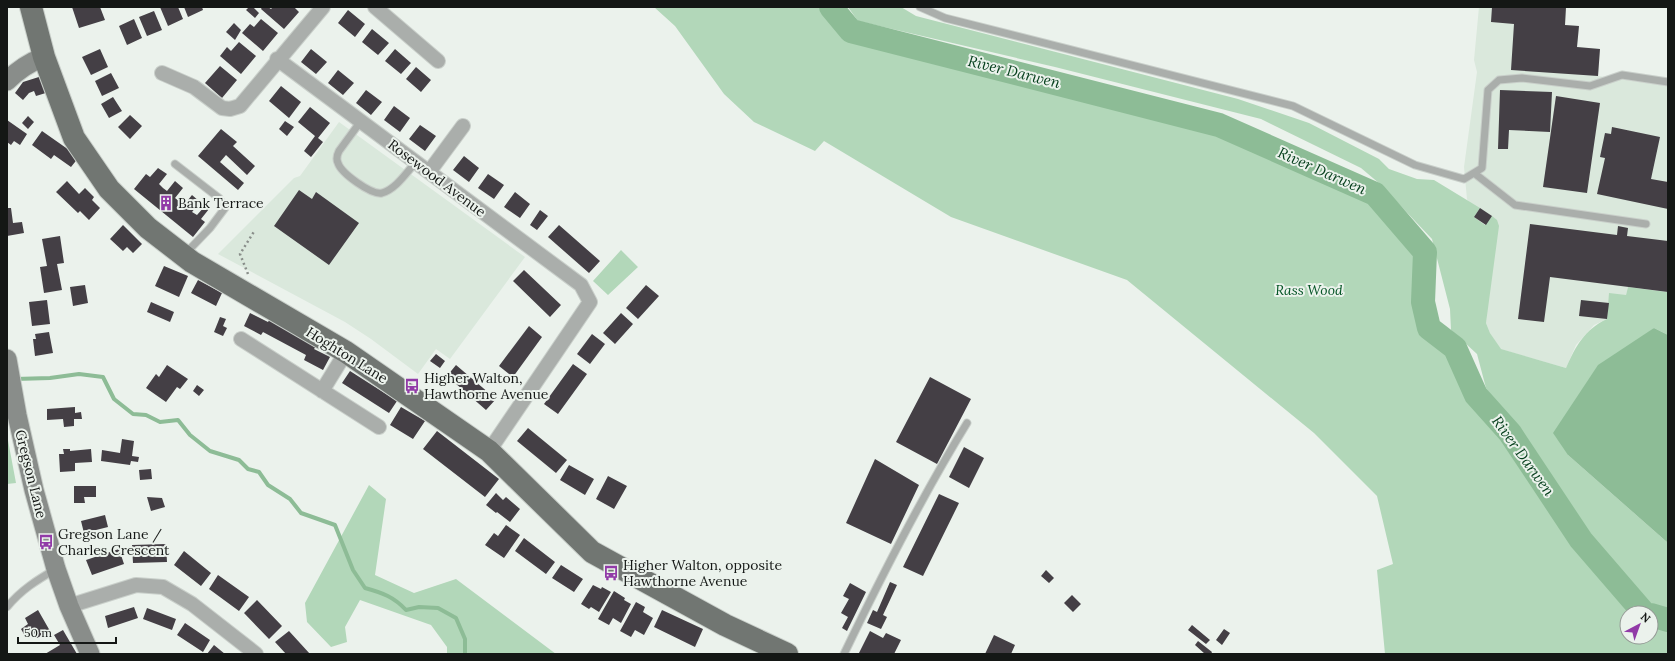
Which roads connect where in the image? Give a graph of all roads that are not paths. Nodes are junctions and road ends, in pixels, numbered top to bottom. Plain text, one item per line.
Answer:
1 (31, 7) edge
2 (323, 7) edge
3 (375, 7) edge
4 (920, 7) edge
5 (44, 57) junction
6 (277, 59) junction
7 (438, 61) dead end
8 (162, 73) dead end
9 (7, 81) edge
10 (1668, 82) edge
11 (361, 121) junction
12 (463, 126) dead end
13 (416, 162) junction
14 (175, 164) dead end
15 (429, 172) junction
16 (1474, 173) junction
17 (1646, 224) dead end
18 (183, 255) junction
19 (241, 339) dead end
20 (346, 352) junction
21 (8, 362) edge
22 (322, 391) junction
23 (967, 423) dead end
24 (379, 428) dead end
25 (489, 451) junction
26 (56, 569) junction
27 (69, 606) junction
28 (7, 607) edge
29 (90, 654) edge
30 (256, 654) edge
31 (787, 654) edge
32 (844, 654) edge

1 - 5 main road, Hoghton Lane
2 - 6 street
3 - 7 street
4 - 16 lane
5 - 9 street
5 - 18 main road, Hoghton Lane
6 - 8 street
6 - 11 street, Rosewood Avenue
10 - 16 lane
11 - 13 street, Rosewood Avenue
11 - 13 lane
12 - 15 street
13 - 15 street, Rosewood Avenue
14 - 18 lane
15 - 25 street, Rosewood Avenue
16 - 17 lane
18 - 20 main road, Hoghton Lane
19 - 22 street
20 - 22 street
20 - 25 main road, Hoghton Lane
21 - 26 street, Gregson Lane
22 - 24 street
23 - 32 lane
25 - 31 main road, Hoghton Lane
26 - 27 street, Gregson Lane
26 - 28 lane
27 - 29 street, Gregson Lane
27 - 30 street

